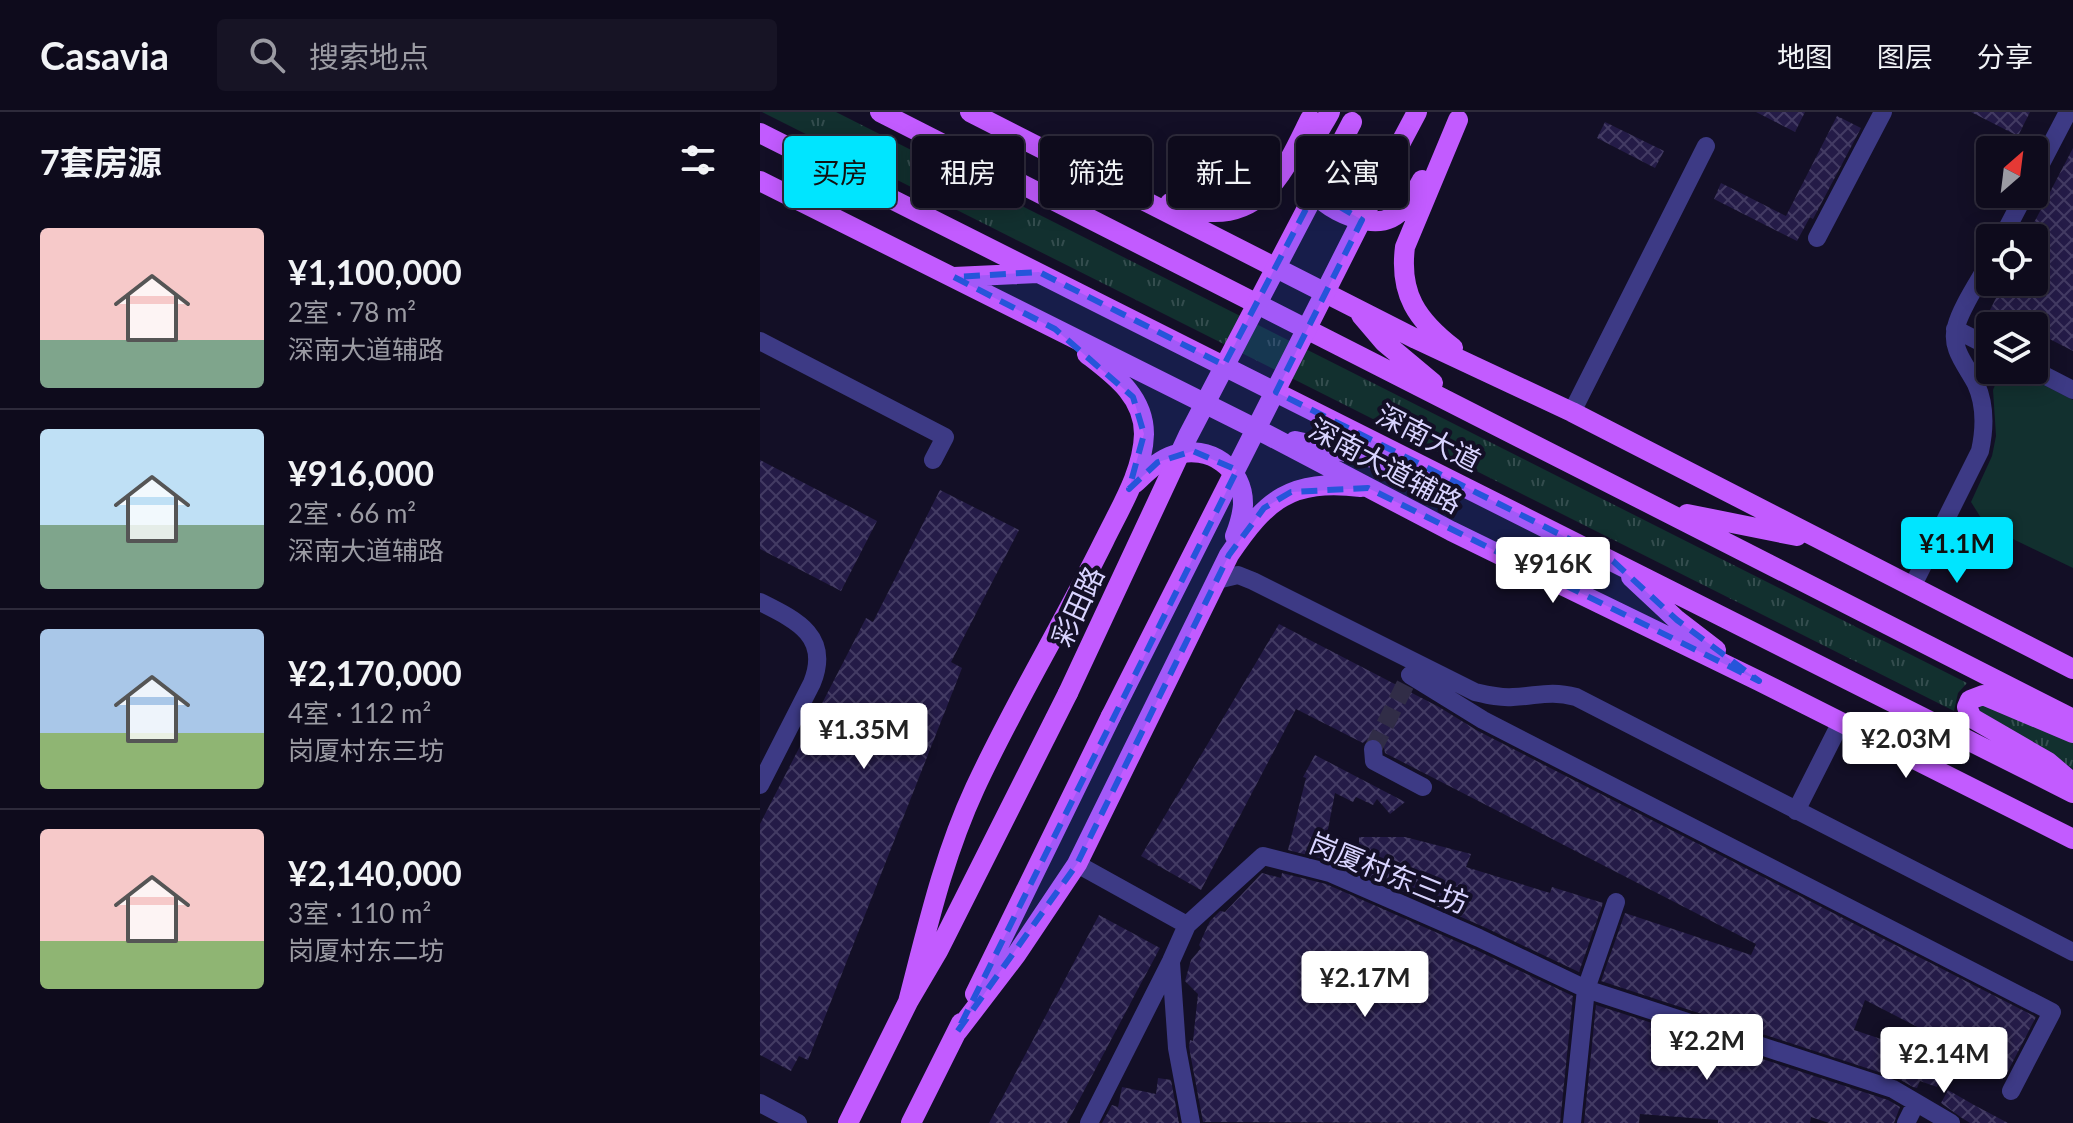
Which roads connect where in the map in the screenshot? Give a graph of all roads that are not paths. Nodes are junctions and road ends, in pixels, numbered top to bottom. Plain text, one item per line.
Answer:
1 (880, 112) edge
2 (970, 112) edge
3 (1314, 112) edge
4 (1330, 112) edge
5 (1417, 112) edge
6 (1883, 112) edge
7 (2068, 112) edge
8 (1460, 116) edge
9 (1355, 117) edge
10 (760, 133) edge
11 (1706, 146) dead end
12 (1040, 147) edge
13 (2048, 150) edge
14 (760, 181) edge
15 (1152, 198) edge
16 (1152, 203) edge
17 (1817, 238) dead end
18 (1039, 272) junction
19 (954, 277) junction
20 (1976, 288) edge
21 (1356, 308) junction
22 (1055, 329) junction
23 (1955, 329) junction
24 (1976, 340) edge
25 (760, 341) edge
26 (1497, 377) junction
27 (2048, 377) edge
28 (2073, 390) edge
29 (1457, 404) junction
30 (1572, 412) junction
31 (1268, 435) junction
32 (933, 460) dead end
33 (1448, 478) junction
34 (1368, 488) junction
35 (1129, 489) junction
36 (1661, 509) junction
37 (1820, 541) junction
38 (1229, 555) junction
39 (1613, 561) junction
40 (1217, 580) junction
41 (1912, 587) junction
42 (760, 602) edge
43 (2073, 669) edge
44 (1410, 675) dead end
45 (1759, 681) junction
46 (2073, 719) edge
47 (1841, 722) junction
48 (2073, 733) edge
49 (1373, 749) dead end
50 (2073, 783) edge
51 (760, 785) edge
52 (1423, 787) dead end
53 (2073, 793) edge
54 (1796, 811) junction
55 (2073, 839) edge
56 (1077, 864) junction
57 (1616, 902) dead end
58 (1187, 925) junction
59 (2073, 952) edge
60 (1171, 961) junction
61 (1586, 989) junction
62 (908, 1002) junction
63 (957, 1032) junction
64 (2011, 1091) dead end
65 (760, 1103) edge
66 (1916, 1103) junction
67 (798, 1123) edge
68 (848, 1123) edge
69 (911, 1123) edge
70 (1089, 1123) edge
71 (1191, 1123) edge
72 (1572, 1123) edge
73 (1906, 1123) edge
74 (1951, 1123) edge

1 - 29 main road, 深南大道
2 - 12 main road
3 - 15 main road
4 - 8 main road
5 - 63 main road, bridge
6 - 17 street
7 - 13 street
8 - 26 main road
9 - 62 main road, 彩田路, bridge
10 - 18 main road, 深南大道
11 - 30 street
14 - 19 main road, 深南大道辅路
16 - 21 main road
18 - 19 main road
18 - 33 main road, 深南大道
19 - 22 main road, 深南大道辅路
20 - 23 street
21 - 26 main road
21 - 29 main road
22 - 31 main road, 深南大道辅路
22 - 35 main road
23 - 24 street
23 - 41 street
25 - 32 street
26 - 30 main road
27 - 28 street
29 - 36 main road, 深南大道
30 - 37 main road
31 - 33 main road
31 - 34 main road, 深南大道辅路
33 - 39 main road, 深南大道
34 - 38 main road
34 - 45 main road, 深南大道辅路
35 - 38 main road
35 - 62 main road
36 - 37 main road
36 - 46 main road, 深南大道
37 - 41 main road
38 - 40 main road
39 - 45 main road
39 - 53 main road, 深南大道
40 - 54 street
40 - 56 main road
41 - 43 main road
42 - 51 street
44 - 64 street
45 - 47 main road, 深南大道辅路
47 - 54 street
47 - 55 main road, 深南大道辅路
48 - 50 main road
49 - 52 street
54 - 59 street
56 - 58 street
56 - 63 main road
57 - 61 street
58 - 60 street
58 - 61 street, 岗厦村东三坊
60 - 70 street
60 - 71 street
61 - 66 street
61 - 72 street
62 - 68 main road, 彩田路
63 - 69 main road
65 - 67 street
66 - 73 street
66 - 74 street

